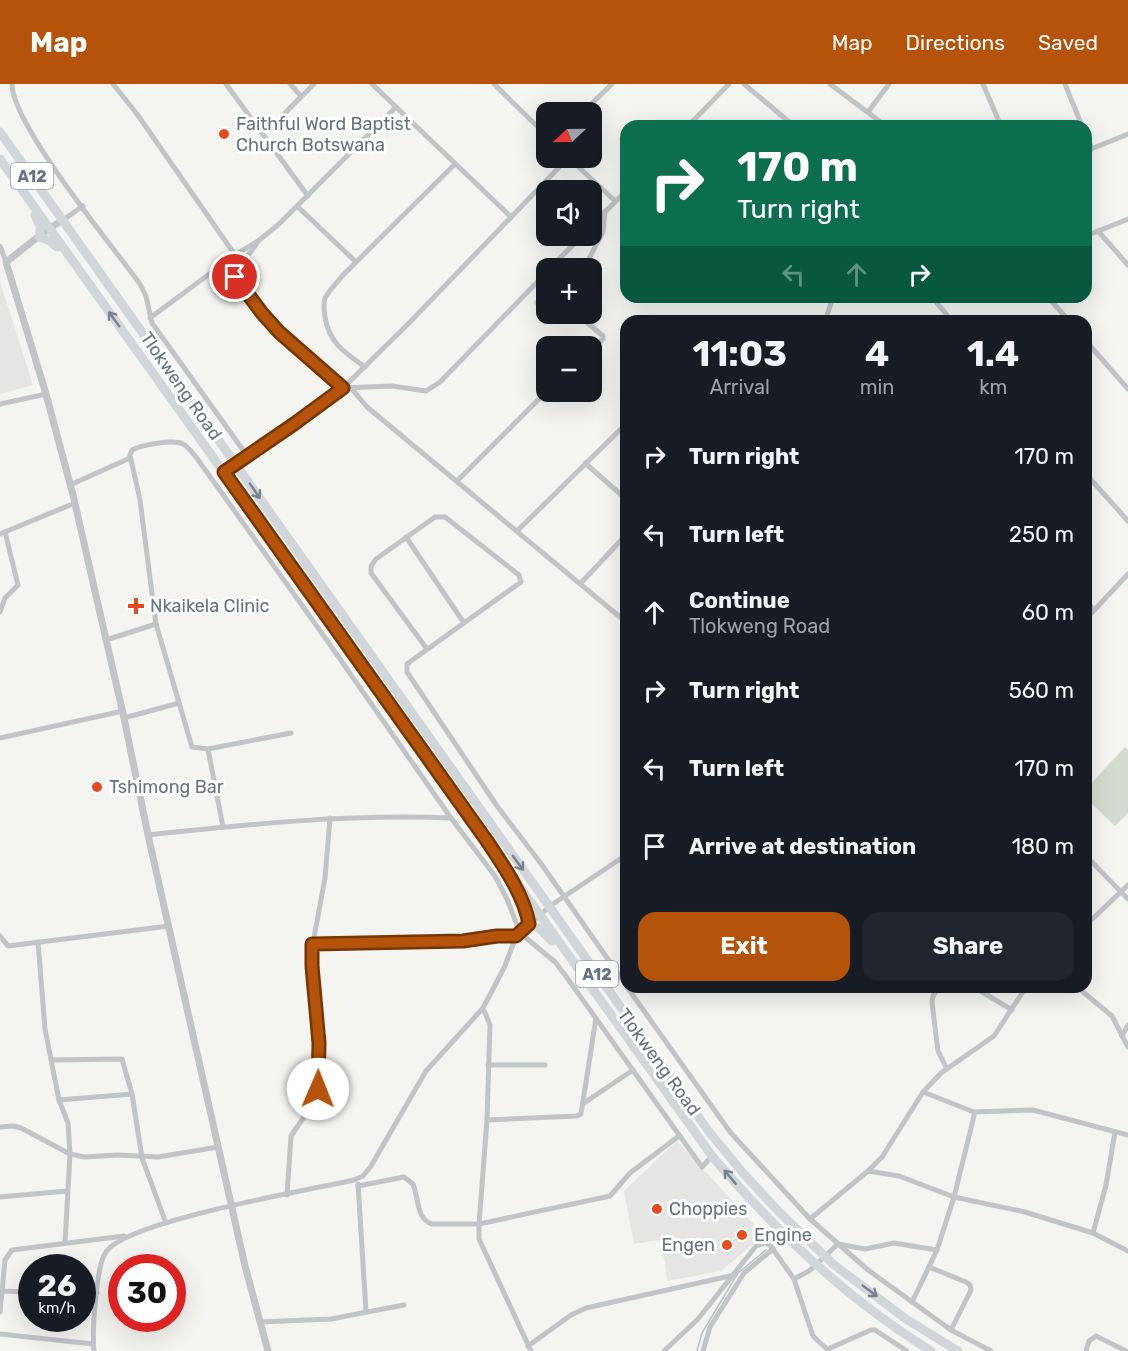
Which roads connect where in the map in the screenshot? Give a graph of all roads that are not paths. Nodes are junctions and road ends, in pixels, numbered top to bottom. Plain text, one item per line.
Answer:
1 (12, 84) edge
2 (113, 84) edge
3 (226, 84) edge
4 (290, 84) edge
5 (314, 84) edge
6 (372, 84) edge
7 (494, 84) edge
8 (612, 84) edge
9 (729, 84) edge
10 (744, 84) edge
11 (844, 84) edge
12 (889, 84) edge
13 (983, 84) edge
14 (1065, 84) edge
15 (832, 86) edge
16 (302, 96) junction
17 (593, 102) edge
18 (396, 106) junction
19 (868, 112) junction
20 (694, 120) edge
21 (787, 120) edge
22 (878, 120) edge
23 (998, 120) edge
24 (1080, 120) edge
25 (536, 125) edge
26 (271, 127) dead end
27 (0, 132) edge
28 (1128, 134) edge
29 (1092, 149) edge
30 (0, 159) edge
31 (455, 164) junction
32 (558, 168) edge
33 (579, 168) edge
34 (21, 189) junction
35 (308, 196) junction
36 (620, 196) edge
37 (615, 201) junction
38 (83, 206) junction
39 (297, 206) junction
40 (605, 212) junction
41 (602, 215) edge
42 (511, 217) junction
43 (1128, 219) edge
44 (63, 220) junction
45 (49, 228) junction
46 (1098, 231) junction
47 (1092, 234) edge
48 (40, 237) junction
49 (258, 242) junction
50 (0, 246) edge
51 (572, 246) edge
52 (235, 255) junction
53 (560, 258) edge
54 (589, 258) edge
55 (6, 262) junction
56 (356, 262) junction
57 (1128, 266) edge
58 (78, 268) junction
59 (536, 283) edge
60 (937, 303) edge
61 (1053, 303) edge
62 (947, 315) edge
63 (1064, 315) edge
64 (150, 318) junction
65 (589, 324) edge
66 (602, 340) edge
67 (1092, 347) edge
68 (365, 367) junction
69 (1127, 387) edge
70 (343, 388) junction
71 (351, 388) junction
72 (46, 394) junction
73 (536, 402) edge
74 (0, 404) edge
75 (620, 430) edge
76 (248, 457) junction
77 (130, 458) junction
78 (585, 463) junction
79 (237, 465) junction
80 (224, 472) junction
81 (457, 481) junction
82 (1092, 481) edge
83 (70, 485) junction
84 (620, 494) edge
85 (75, 503) junction
86 (1128, 521) edge
87 (517, 531) junction
88 (3, 533) edge
89 (406, 537) junction
90 (620, 541) edge
91 (1128, 574) edge
92 (580, 584) junction
93 (1092, 608) edge
94 (1094, 610) junction
95 (0, 612) edge
96 (1092, 612) edge
97 (620, 617) edge
98 (464, 623) junction
99 (156, 624) junction
100 (106, 640) junction
101 (428, 649) junction
102 (179, 703) junction
103 (124, 715) junction
104 (291, 733) dead end
105 (0, 738) edge
106 (208, 749) junction
107 (330, 818) junction
108 (451, 818) junction
109 (223, 827) junction
110 (148, 835) junction
111 (620, 859) edge
112 (1092, 863) edge
113 (509, 874) junction
114 (1128, 885) edge
115 (1120, 893) junction
116 (564, 898) junction
117 (1128, 899) edge
118 (550, 906) junction
119 (539, 914) junction
120 (1092, 919) edge
121 (529, 924) junction
122 (169, 926) junction
123 (518, 935) junction
124 (0, 936) edge
125 (38, 942) junction
126 (312, 944) junction
127 (8, 946) junction
128 (0, 948) edge
129 (566, 952) junction
130 (620, 977) edge
131 (631, 993) edge
132 (935, 993) edge
133 (984, 993) edge
134 (1022, 993) edge
135 (1084, 993) edge
136 (483, 1008) junction
137 (1012, 1010) junction
138 (596, 1018) junction
139 (1128, 1025) edge
140 (1122, 1036) junction
141 (1128, 1047) edge
142 (51, 1060) junction
143 (488, 1065) junction
144 (545, 1065) dead end
145 (946, 1069) junction
146 (633, 1070) junction
147 (923, 1092) junction
148 (132, 1094) junction
149 (59, 1101) junction
150 (584, 1103) junction
151 (974, 1112) junction
152 (487, 1120) junction
153 (0, 1127) edge
154 (1115, 1132) junction
155 (1128, 1135) edge
156 (679, 1136) junction
157 (218, 1147) junction
158 (70, 1154) junction
159 (712, 1155) junction
160 (142, 1158) junction
161 (868, 1171) junction
162 (358, 1182) junction
163 (68, 1191) junction
164 (287, 1195) junction
165 (0, 1197) edge
166 (954, 1197) junction
167 (231, 1206) junction
168 (810, 1219) junction
169 (166, 1223) junction
170 (478, 1224) junction
171 (1093, 1233) junction
172 (127, 1235) junction
173 (65, 1244) junction
174 (838, 1244) junction
175 (773, 1249) junction
176 (937, 1250) junction
177 (1128, 1251) edge
178 (824, 1255) junction
179 (3, 1258) edge
180 (814, 1264) junction
181 (929, 1267) junction
182 (730, 1276) junction
183 (794, 1279) junction
184 (2, 1291) junction
185 (18, 1292) edge
186 (97, 1293) joint
187 (912, 1302) junction
188 (404, 1305) dead end
189 (709, 1305) junction
190 (366, 1311) junction
191 (720, 1311) junction
192 (0, 1312) edge
193 (259, 1322) junction
194 (951, 1330) junction
195 (0, 1334) edge
196 (93, 1344) junction
197 (529, 1348) edge
198 (829, 1350) edge
199 (94, 1351) edge
200 (268, 1351) edge
201 (664, 1351) edge
202 (703, 1351) edge
203 (907, 1351) edge
204 (930, 1351) edge
205 (958, 1351) edge
206 (991, 1351) edge
207 (1086, 1351) edge
208 (1126, 1351) edge

1 - 38 street
2 - 52 street
3 - 35 street
4 - 16 street
5 - 16 street
6 - 18 street
7 - 25 street
8 - 17 street
9 - 20 street
10 - 21 street
11 - 15 street
12 - 19 street
13 - 23 street
14 - 24 street
15 - 19 street
16 - 26 street
18 - 31 street
18 - 35 street
19 - 22 street
27 - 44 main road, Tlokweng Road / A12
28 - 29 street
30 - 34 main road, Tlokweng Road / A12
31 - 42 street
31 - 56 street
32 - 42 street
33 - 37 street
34 - 45 main road, Tlokweng Road / A12
34 - 48 main road
35 - 39 street
36 - 37 street
37 - 40 street
38 - 44 street
38 - 64 street
39 - 49 street
39 - 56 street
40 - 41 street
40 - 54 street
42 - 68 street
43 - 46 street
44 - 45 street
44 - 79 main road, Tlokweng Road / A12
45 - 48 street
45 - 58 main road, Tlokweng Road / A12
46 - 47 street
46 - 57 street
48 - 55 street
48 - 58 main road
49 - 52 street
49 - 70 street
50 - 55 street
51 - 53 street
52 - 64 street
55 - 72 street
56 - 68 street
80 -> 58 main road, Tlokweng Road / A12
59 - 71 street
60 - 62 street
61 - 63 street
64 - 76 street
65 - 66 street
67 - 69 street
68 - 70 street
70 - 71 street
70 - 76 street
71 - 81 street
72 - 74 street
72 - 83 street
73 - 81 street
75 - 78 street
76 - 79 street
77 - 83 street
77 - 99 street
77 - 108 street
78 - 84 street
78 - 87 street
79 - 80 street
79 -> 118 main road, Tlokweng Road / A12
80 - 113 main road, Tlokweng Road / A12
81 - 87 street
82 - 86 street
83 - 85 street
85 - 88 street
85 - 100 street
87 - 92 street
88 - 95 street
89 - 98 street
89 - 98 street
89 - 101 street
90 - 92 street
91 - 94 street
92 - 97 street
93 - 94 street
94 - 96 street
98 - 101 street
99 - 100 street
99 - 102 street
100 - 103 street
101 - 116 street
102 - 103 street
102 - 106 street
103 - 105 street
103 - 110 street
104 - 106 street
106 - 109 street
107 - 108 street
107 - 109 street
107 - 126 street
108 - 123 street
109 - 110 street
110 - 122 street
111 - 116 street
112 - 115 street
113 - 119 main road, Tlokweng Road / A12
113 - 121 main road
114 - 115 street
115 - 117 street
115 - 120 street
116 - 118 street
116 - 130 street
118 - 119 street
118 - 178 main road, Tlokweng Road / A12
119 - 121 street
119 - 129 main road, Tlokweng Road / A12
121 - 123 street
121 - 129 main road
122 - 125 street
122 - 157 street
123 - 126 street
123 - 136 street
123 - 138 street
124 - 127 street
125 - 127 street
125 - 142 street
126 - 164 street
127 - 128 street
129 - 159 main road, Tlokweng Road / A12
131 - 168 street
132 - 145 street
133 - 137 street
134 - 137 street
135 - 140 street
136 - 143 street
136 - 162 street
137 - 145 street
138 - 146 street
138 - 150 street
139 - 140 street
140 - 141 street
142 - 148 street
142 - 149 street
143 - 144 street
143 - 152 street
145 - 147 street
146 - 150 street
146 - 156 street
147 - 151 street
147 - 161 street
148 - 149 street
148 - 160 street
149 - 158 street
150 - 152 street
151 - 154 street
151 - 166 street
152 - 170 street
153 - 158 street
154 - 155 street
154 - 171 street
156 - 159 street
156 - 170 street
157 - 160 street
157 - 167 street
158 - 160 street
158 - 163 street
180 -> 159 main road, Tlokweng Road / A12
160 - 169 street
161 - 166 street
161 - 168 street
162 - 164 street
162 - 170 street
162 - 190 street
163 - 165 street
163 - 173 street
164 - 167 street
166 - 171 street
166 - 176 street
167 - 169 street
167 - 193 street
168 - 174 street
169 - 172 street
170 - 197 street
171 - 177 street
172 - 173 street
172 - 186 street
173 - 179 street
174 - 176 street
174 - 178 street
174 - 187 street
175 - 182 street
175 - 183 street
175 - 191 street
176 - 181 street
178 - 180 street
178 -> 205 main road, Tlokweng Road / A12
179 - 184 street
180 - 183 street
180 - 204 main road, Tlokweng Road / A12
181 - 187 street
181 - 194 street
182 - 189 street
182 - 197 street
183 - 198 street
184 - 185 street
184 - 192 street
186 - 196 street
187 - 194 street
188 - 190 street
189 - 191 street
189 - 201 street
190 - 193 street
191 - 202 street
193 - 200 street
194 - 206 street
195 - 196 street
196 - 199 street
198 - 203 street
207 - 208 street

